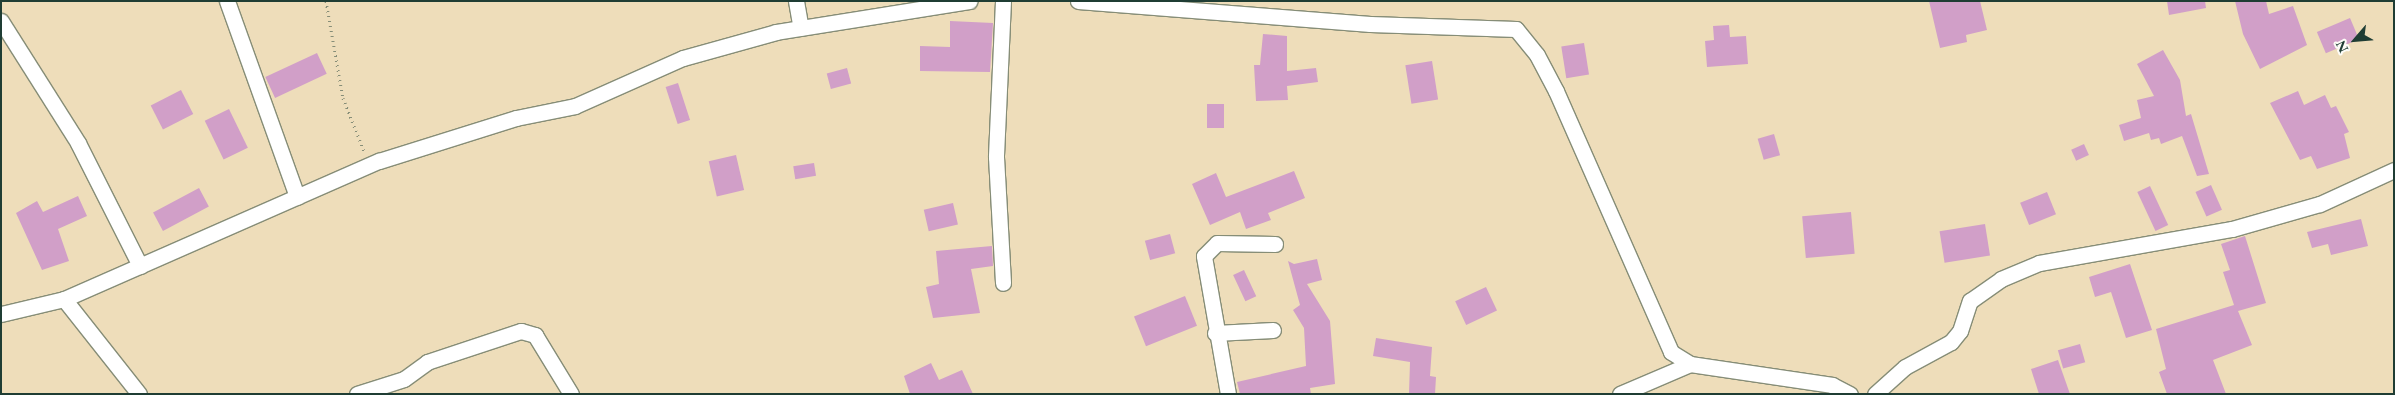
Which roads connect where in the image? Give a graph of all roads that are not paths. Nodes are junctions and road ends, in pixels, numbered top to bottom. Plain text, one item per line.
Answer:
1 (227, 1) edge
2 (796, 1) edge
3 (970, 1) edge
4 (1003, 1) edge
5 (1078, 1) edge
6 (1, 21) edge
7 (801, 28) junction
8 (2394, 170) edge
9 (298, 197) junction
10 (1274, 244) dead end
11 (140, 266) junction
12 (1003, 283) dead end
13 (64, 299) junction
14 (1, 314) edge
15 (1273, 330) dead end
16 (1215, 333) junction
17 (1690, 364) junction
18 (139, 394) edge
19 (357, 394) edge
20 (571, 394) edge
21 (1228, 394) edge
22 (1620, 394) edge
23 (1850, 394) edge
24 (1875, 394) edge

1 - 9 street
2 - 7 street
3 - 7 street
4 - 12 street
5 - 17 street
6 - 11 street
7 - 9 street
8 - 24 street
9 - 11 street
10 - 16 street
11 - 13 street
13 - 14 street
13 - 18 street
15 - 16 street
16 - 21 street
17 - 22 street
17 - 23 street
19 - 20 street

